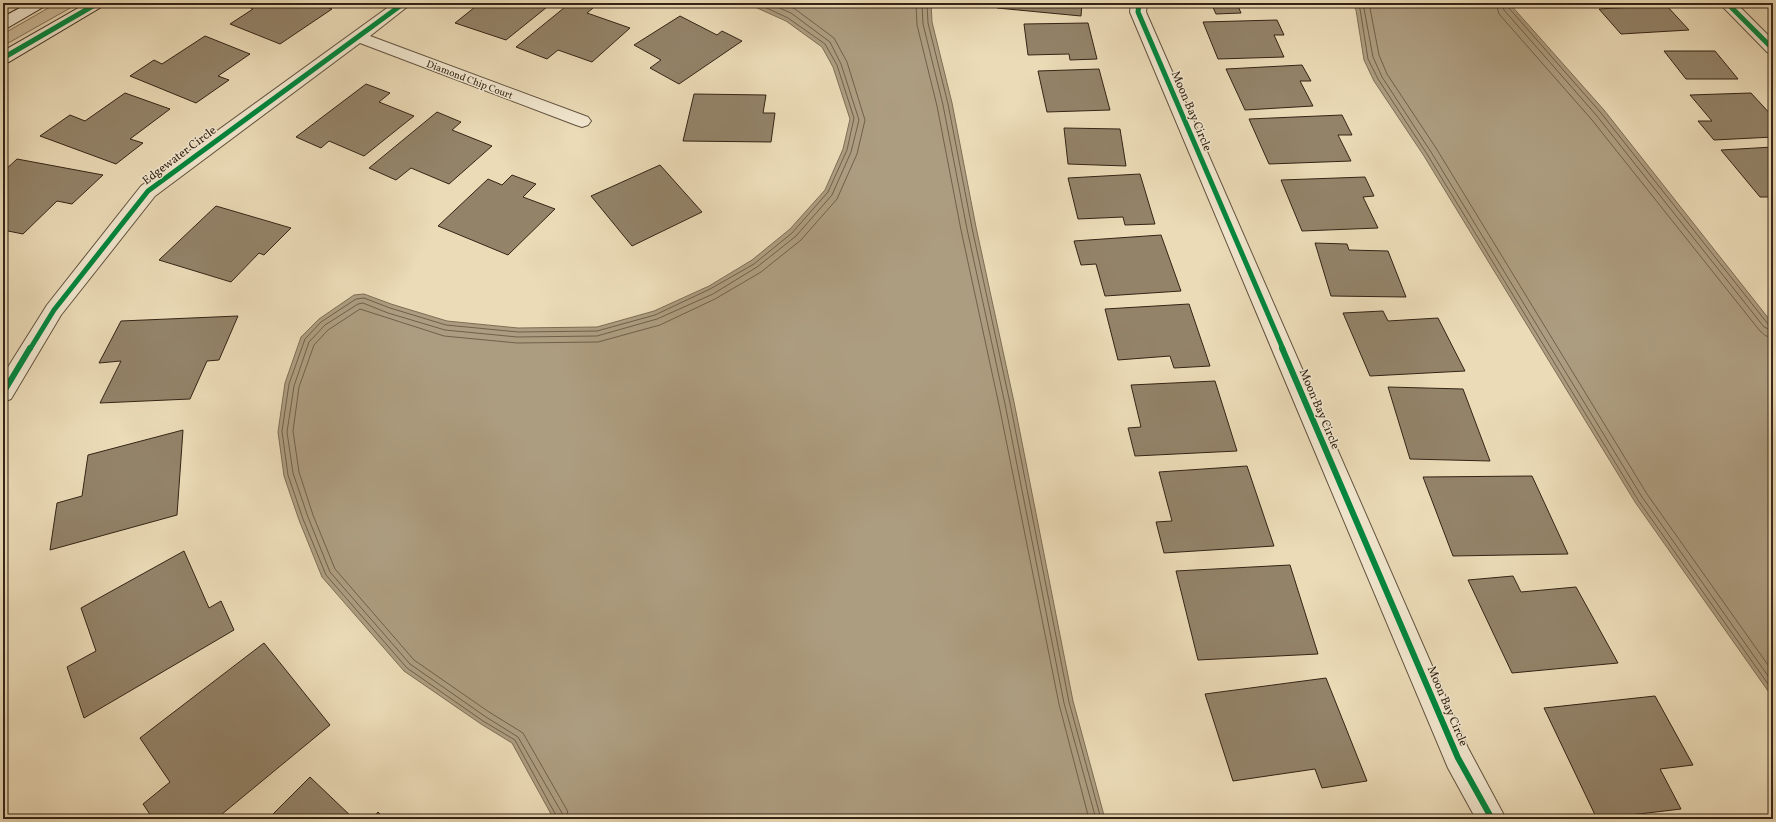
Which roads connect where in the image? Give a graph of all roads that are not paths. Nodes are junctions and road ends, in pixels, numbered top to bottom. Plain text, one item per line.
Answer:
1 (40, 3) edge
2 (98, 3) edge
3 (404, 3) edge
4 (1139, 3) edge
5 (1727, 3) edge
6 (3, 24) edge
7 (358, 37) junction
8 (1773, 49) edge
9 (3, 58) edge
10 (582, 121) dead end
11 (3, 393) edge
12 (1492, 819) edge

1 - 6 street
2 - 9 street
3 - 7 street, Edgewater Circle
4 - 12 street, Moon Bay Circle
5 - 8 street
7 - 10 street, Diamond Chip Court
7 - 11 street, Edgewater Circle

